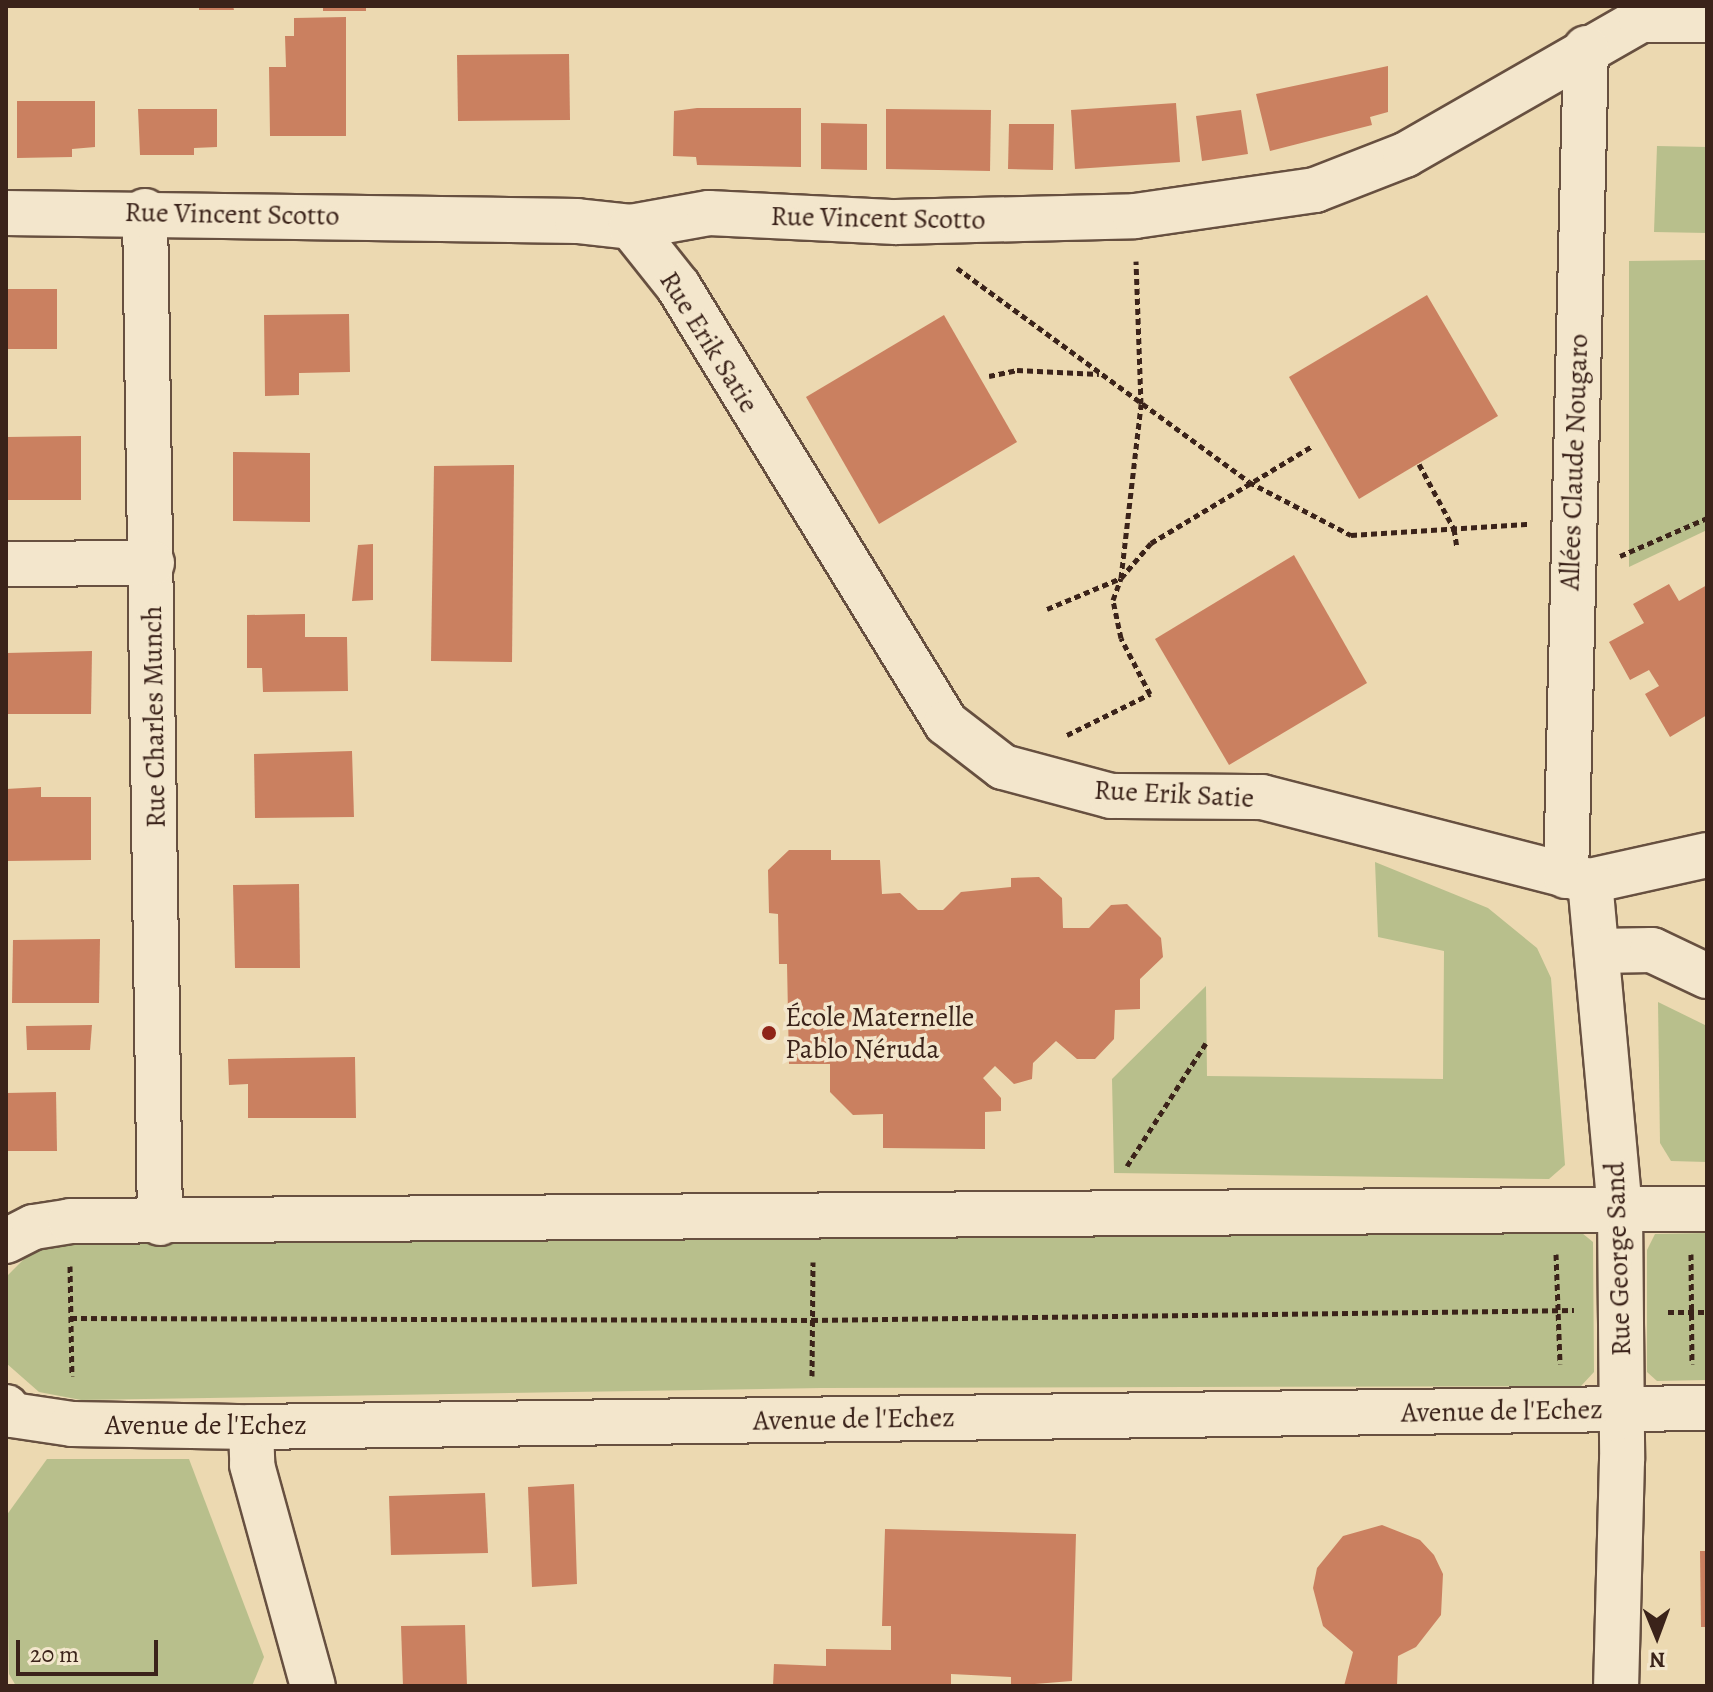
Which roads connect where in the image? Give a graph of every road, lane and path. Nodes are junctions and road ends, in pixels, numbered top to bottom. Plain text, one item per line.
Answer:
1 (1707, 20) edge
2 (1586, 48) junction
3 (145, 211) junction
4 (6, 213) edge
5 (1135, 216) junction
6 (896, 222) junction
7 (631, 227) junction
8 (1100, 374) junction
9 (989, 376) dead end
10 (1141, 404) junction
11 (1311, 447) dead end
12 (1419, 464) dead end
13 (1249, 482) junction
14 (1707, 518) edge
15 (1454, 529) junction
16 (1572, 538) junction
17 (1457, 547) dead end
18 (152, 563) junction
19 (6, 564) edge
20 (1121, 578) junction
21 (1047, 609) dead end
22 (1003, 767) junction
23 (1707, 855) edge
24 (1578, 879) junction
25 (1597, 951) junction
26 (1707, 976) edge
27 (1206, 1043) dead end
28 (1555, 1208) junction
29 (1620, 1208) junction
30 (1699, 1209) edge
31 (1118, 1213) junction
32 (814, 1217) junction
33 (70, 1221) junction
34 (160, 1223) junction
35 (6, 1241) edge
36 (1558, 1310) junction
37 (1621, 1311) junction
38 (1691, 1312) junction
39 (1707, 1312) edge
40 (71, 1318) junction
41 (812, 1320) junction
42 (1700, 1408) edge
43 (1561, 1409) junction
44 (1622, 1409) junction
45 (8, 1417) edge
46 (812, 1419) junction
47 (72, 1424) junction
48 (251, 1427) junction
49 (313, 1686) edge
50 (1616, 1686) edge

1 - 2 street, Rue Vincent Scotto
2 - 5 street, Rue Vincent Scotto
2 - 16 street, Allées Claude Nougaro
3 - 4 street, Rue Vincent Scotto
3 - 7 street, Rue Vincent Scotto
3 - 18 street, Rue Charles Munch
5 - 6 street, Rue Vincent Scotto
5 - 10 path
6 - 7 street, Rue Vincent Scotto
6 - 8 path
7 - 22 street, Rue Erik Satie
8 - 9 path
8 - 10 path
10 - 13 path
10 - 20 path
11 - 13 path
12 - 15 path
13 - 15 path
13 - 20 path
14 - 16 path
15 - 16 path
15 - 17 path
16 - 24 street, Allées Claude Nougaro
18 - 19 street
18 - 34 street, Rue Charles Munch
20 - 21 path
20 - 22 path
22 - 24 street, Rue Erik Satie
23 - 24 street, Rue Erik Satie
24 - 25 street, Rue George Sand
25 - 26 street
25 - 29 street, Rue George Sand
27 - 31 path
28 - 29 street
28 - 31 street
28 - 36 path
29 - 30 street
29 - 37 street, Rue George Sand
30 - 38 path
31 - 32 street
32 - 34 street
32 - 41 path
33 - 34 street
33 - 35 street
33 - 40 path
36 - 37 path
36 - 41 path
36 - 43 path
37 - 38 path
37 - 44 street, Rue George Sand
38 - 39 path
38 - 42 path
40 - 41 path
40 - 47 path
41 - 46 path
42 - 44 street, Avenue de l'Echez
43 - 44 street, Avenue de l'Echez
43 - 46 street, Avenue de l'Echez
44 - 50 street, Rue George Sand
45 - 47 street, Avenue de l'Echez
46 - 48 street, Avenue de l'Echez
47 - 48 street, Avenue de l'Echez
48 - 49 street

